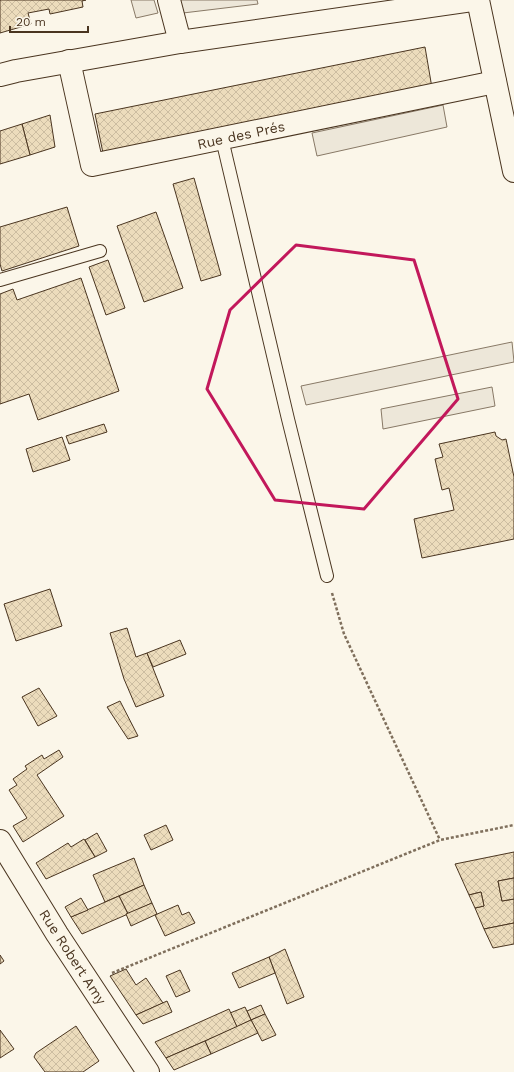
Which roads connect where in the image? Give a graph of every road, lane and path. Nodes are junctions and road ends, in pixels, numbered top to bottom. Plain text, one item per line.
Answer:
1 (169, 0) edge
2 (472, 0) edge
3 (478, 0) edge
4 (180, 42) junction
5 (69, 61) junction
6 (0, 75) edge
7 (495, 82) junction
8 (222, 138) junction
9 (511, 138) edge
10 (514, 171) edge
11 (100, 251) dead end
12 (0, 280) edge
13 (327, 576) joint
14 (514, 825) edge
15 (440, 840) junction
16 (0, 841) edge
17 (89, 982) junction
18 (148, 1072) edge

1 - 4 street
2 - 4 street
3 - 7 street
4 - 5 street
5 - 6 street
5 - 8 street, Rue des Prés
7 - 8 street, Rue des Prés
7 - 9 street
8 - 13 lane
9 - 10 street
11 - 12 lane
13 - 15 path
14 - 15 path
15 - 17 path
16 - 17 street, Rue Robert Amy
17 - 18 street, Rue Robert Amy

